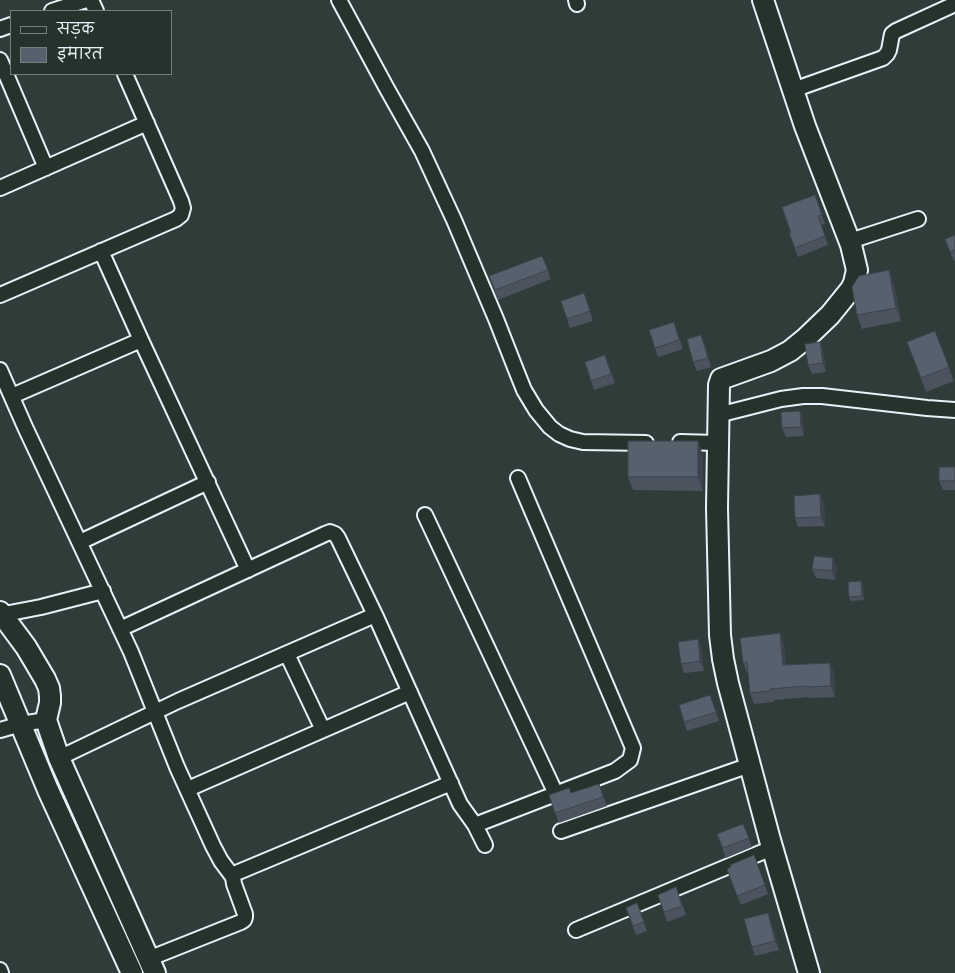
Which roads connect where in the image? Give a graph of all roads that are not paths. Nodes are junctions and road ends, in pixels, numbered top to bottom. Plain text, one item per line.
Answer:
1 (86, 0) edge
2 (339, 0) edge
3 (763, 0) edge
4 (955, 4) edge
5 (55, 10) edge
6 (0, 60) edge
7 (125, 75) edge
8 (793, 90) junction
9 (147, 123) junction
10 (46, 168) junction
11 (0, 188) edge
12 (918, 219) dead end
13 (850, 241) junction
14 (101, 251) junction
15 (0, 295) edge
16 (141, 340) junction
17 (0, 370) edge
18 (12, 396) junction
19 (955, 410) edge
20 (718, 416) junction
21 (718, 442) junction
22 (518, 478) dead end
23 (208, 482) junction
24 (425, 515) dead end
25 (80, 542) junction
26 (248, 570) junction
27 (103, 592) junction
28 (0, 614) edge
29 (375, 615) junction
30 (120, 629) junction
31 (287, 654) junction
32 (0, 675) edge
33 (410, 692) junction
34 (156, 712) junction
35 (46, 720) junction
36 (21, 724) junction
37 (0, 730) edge
38 (323, 730) junction
39 (59, 758) junction
40 (750, 765) junction
41 (451, 783) junction
42 (188, 789) junction
43 (556, 794) junction
44 (475, 825) junction
45 (561, 831) dead end
46 (484, 844) dead end
47 (772, 848) junction
48 (233, 878) junction
49 (576, 930) dead end
50 (152, 966) edge
51 (132, 973) edge
52 (809, 973) edge

1 - 5 street
2 - 21 street
3 - 8 street
4 - 8 street
6 - 10 street
7 - 9 street
8 - 13 street
9 - 10 street
9 - 14 street
10 - 11 street
12 - 13 street
13 - 20 street
14 - 15 street
14 - 16 street
16 - 18 street
16 - 23 street
17 - 18 street
18 - 25 street
19 - 20 street
20 - 21 street
21 - 40 street
22 - 43 street
23 - 25 street
23 - 26 street
24 - 43 street
25 - 27 street
26 - 29 street
26 - 30 street
27 - 28 street
27 - 30 street
28 - 35 street
29 - 31 street
29 - 33 street
30 - 34 street
31 - 34 street
31 - 38 street
32 - 36 street
33 - 38 street
33 - 41 street
34 - 39 street
34 - 42 street
35 - 36 street
35 - 39 street
36 - 37 street
36 - 51 street
38 - 42 street
39 - 50 street
40 - 45 street
40 - 47 street
41 - 44 street
41 - 48 street
42 - 48 street
43 - 44 street
44 - 46 street
47 - 49 street
47 - 52 street
48 - 50 street

